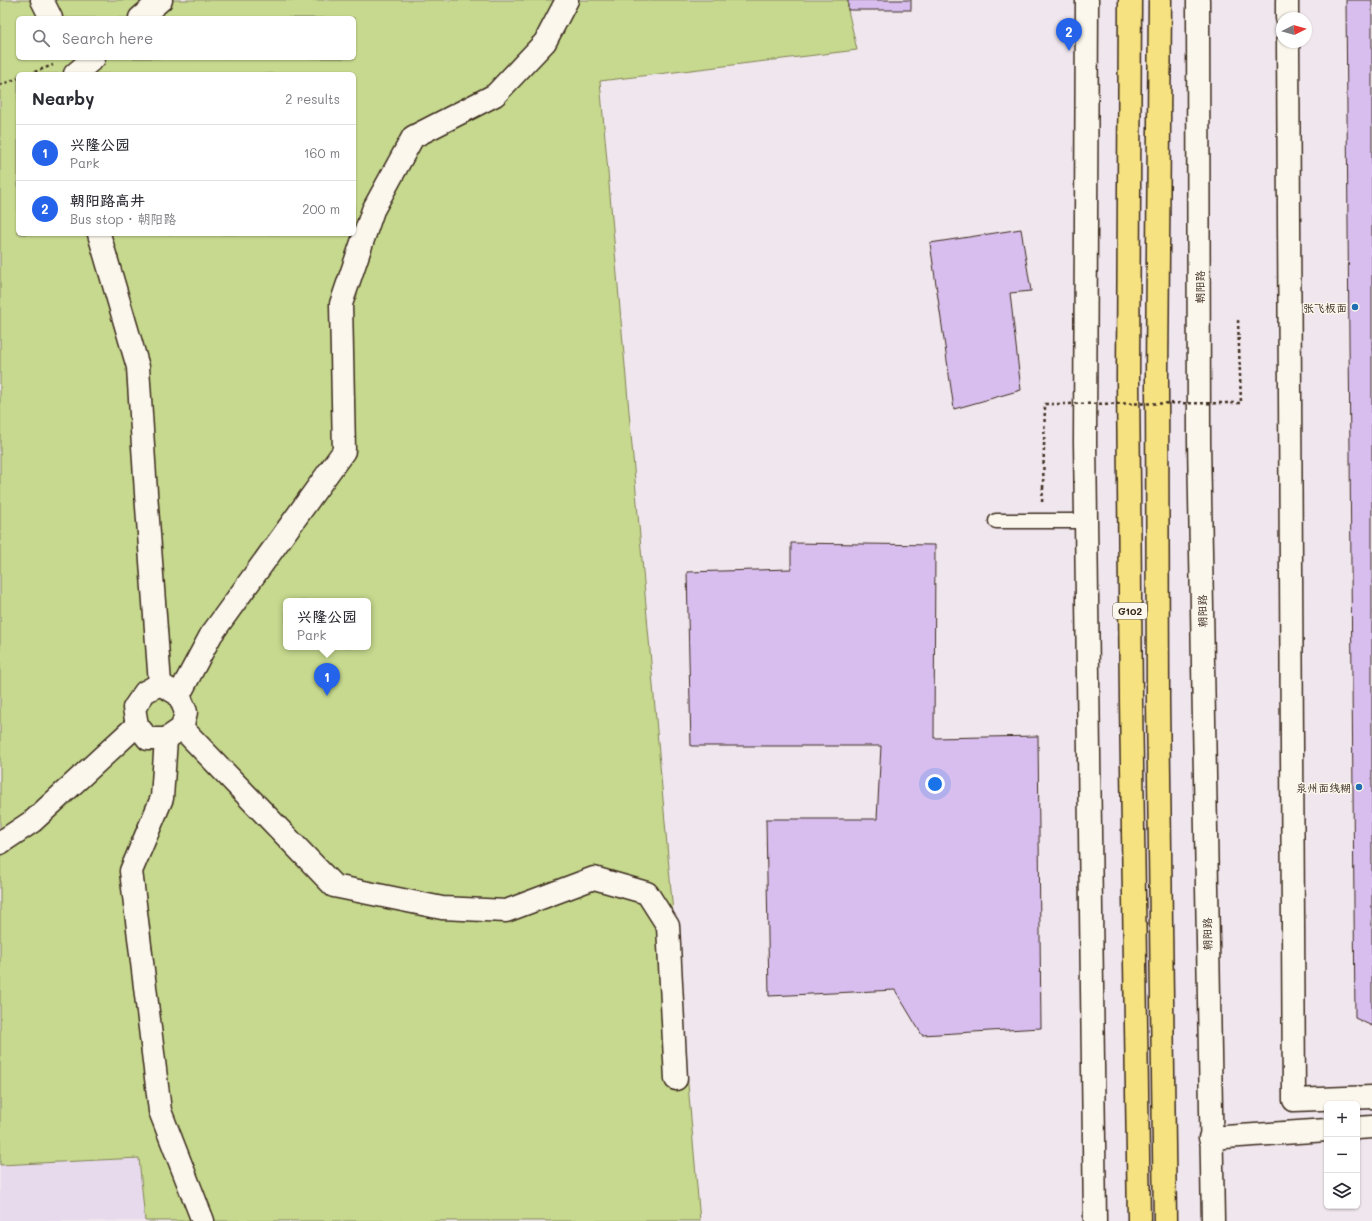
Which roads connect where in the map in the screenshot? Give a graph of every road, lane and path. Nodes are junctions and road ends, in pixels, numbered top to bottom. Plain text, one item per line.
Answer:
1 (42, 0) edge
2 (161, 0) edge
3 (567, 0) edge
4 (1087, 0) edge
5 (1130, 0) edge
6 (1160, 0) edge
7 (1198, 0) edge
8 (1287, 0) edge
9 (1288, 12) edge
10 (50, 16) edge
11 (142, 16) edge
12 (1288, 48) edge
13 (65, 60) edge
14 (71, 60) edge
15 (92, 60) edge
16 (34, 72) edge
17 (74, 72) edge
18 (77, 72) edge
19 (16, 79) edge
20 (0, 85) edge
21 (100, 236) edge
22 (1238, 320) dead end
23 (1043, 488) dead end
24 (996, 521) dead end
25 (1086, 521) junction
26 (170, 689) junction
27 (136, 725) junction
28 (174, 734) junction
29 (0, 843) edge
30 (676, 1079) dead end
31 (1372, 1096) edge
32 (1372, 1127) edge
33 (1360, 1128) edge
34 (1324, 1130) edge
35 (1210, 1138) junction
36 (203, 1221) edge
37 (1095, 1221) edge
38 (1139, 1221) edge
39 (1165, 1221) edge
40 (1213, 1221) edge

1 - 10 street
2 - 11 street
3 - 26 street
4 - 25 street
5 - 38 highway, G102
6 - 39 highway, G102
7 - 35 street, 朝阳路
8 - 9 street
12 - 31 street
13 - 16 path
14 - 17 street
15 - 18 street
19 - 20 path
21 - 26 street
22 - 23 path, bridge
24 - 25 lane
25 - 37 street
26 - 27 street
26 - 28 street
27 - 28 street
27 - 29 street
28 - 30 street
28 - 36 street
32 - 33 street
34 - 35 street
35 - 40 street, 朝阳路

